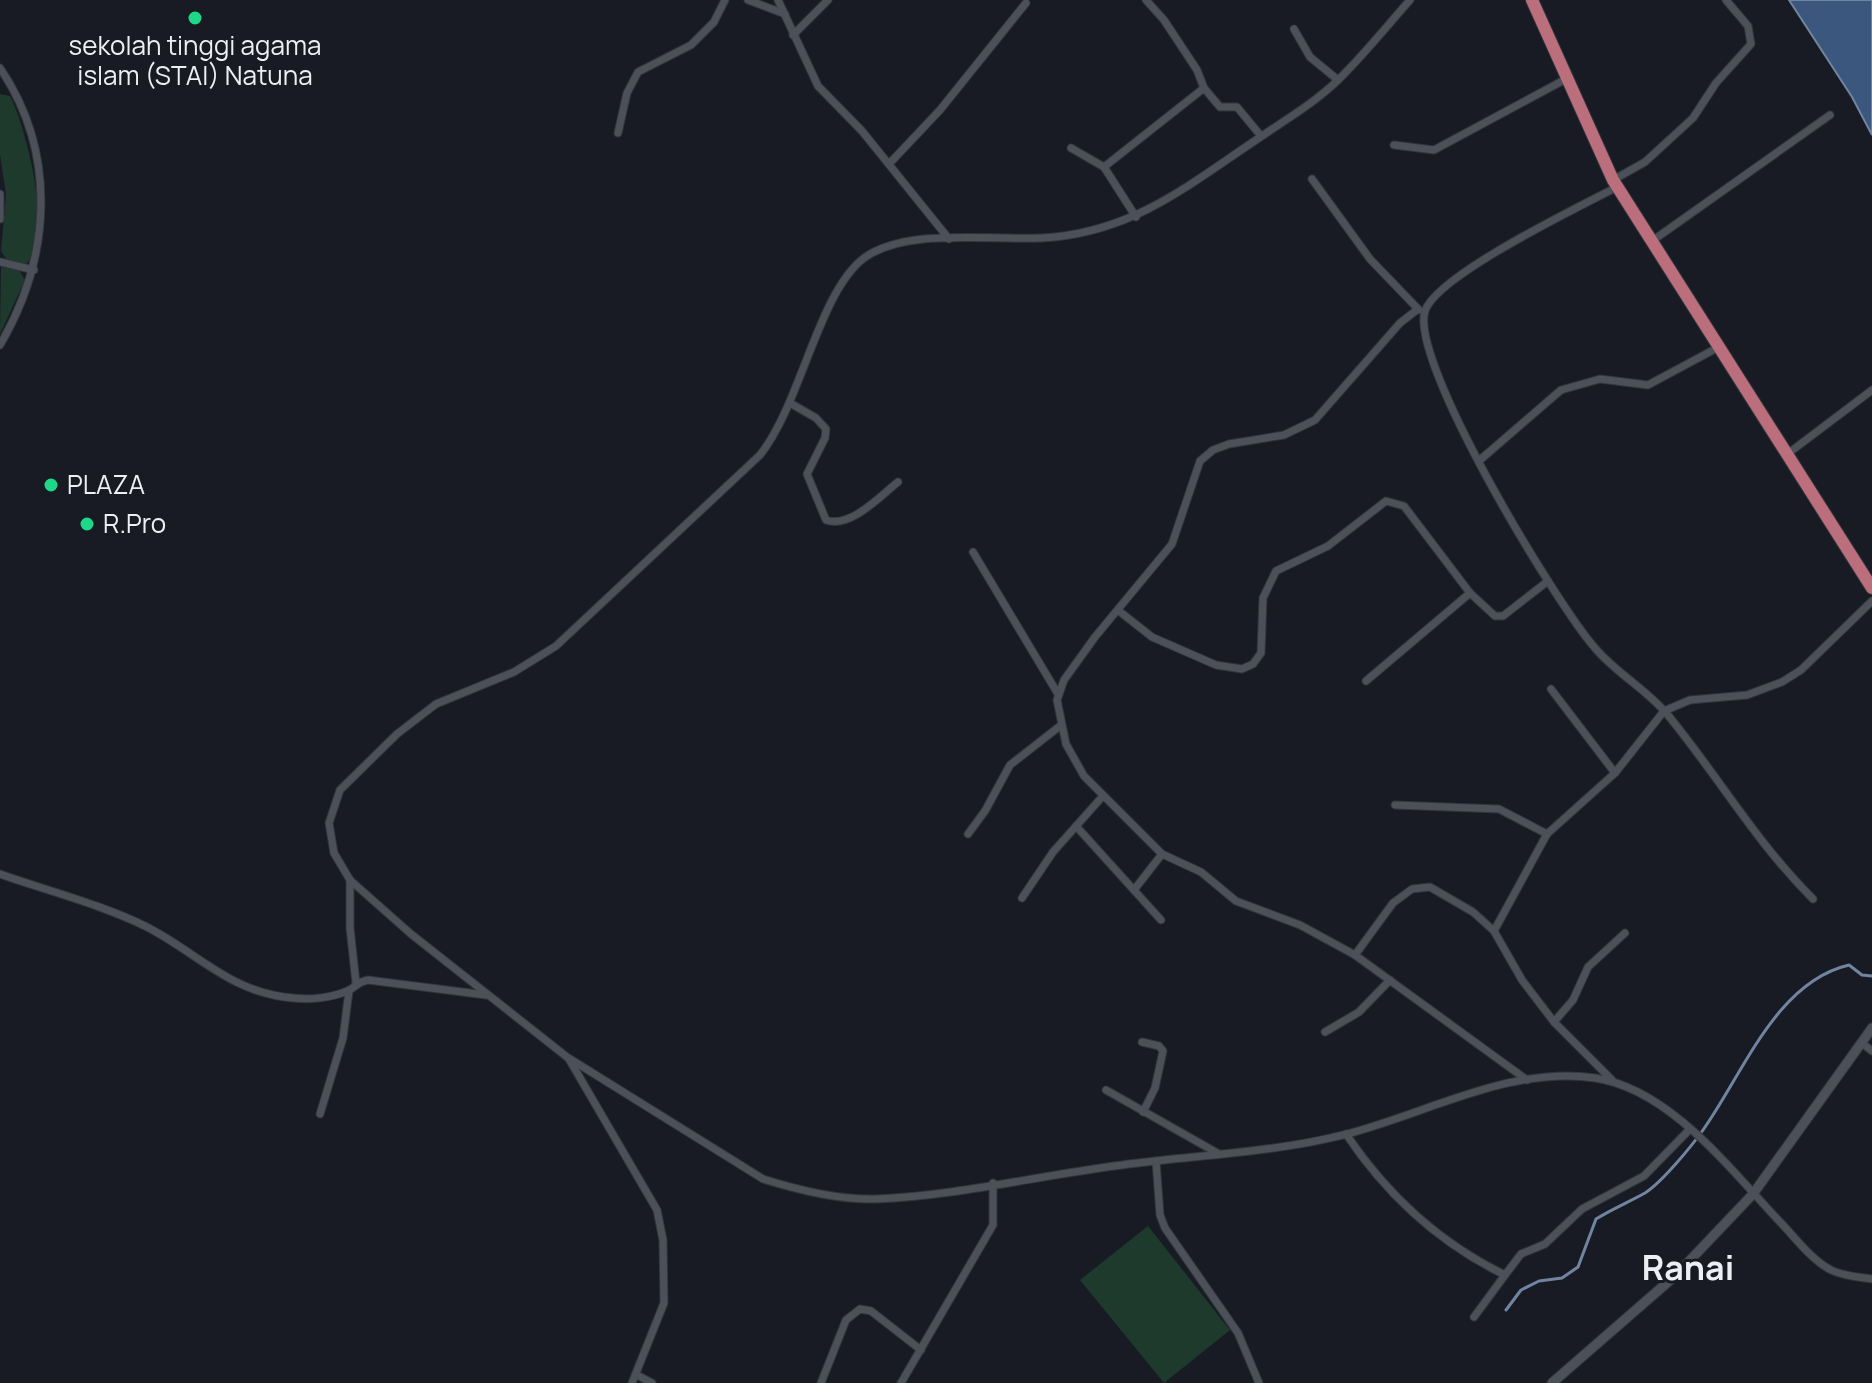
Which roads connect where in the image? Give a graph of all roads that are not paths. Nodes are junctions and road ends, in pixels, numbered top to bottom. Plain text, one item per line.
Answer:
1 (725, 0) edge
2 (748, 0) edge
3 (778, 0) edge
4 (828, 0) edge
5 (1146, 0) edge
6 (1410, 0) edge
7 (1532, 0) edge
8 (1726, 0) edge
9 (1026, 3) dead end
10 (785, 14) junction
11 (1294, 29) dead end
12 (793, 35) junction
13 (0, 68) edge
14 (1566, 79) junction
15 (1338, 80) junction
16 (10, 83) junction
17 (1204, 88) junction
18 (0, 89) edge
19 (1830, 115) dead end
20 (618, 133) dead end
21 (1261, 136) junction
22 (1394, 145) dead end
23 (1071, 148) dead end
24 (889, 164) junction
25 (1104, 167) junction
26 (1312, 179) dead end
27 (1615, 184) junction
28 (0, 194) edge
29 (1136, 217) junction
30 (0, 219) edge
31 (949, 239) junction
32 (1650, 243) junction
33 (0, 262) edge
34 (34, 270) junction
35 (1421, 312) junction
36 (0, 345) edge
37 (1717, 348) junction
38 (1872, 390) edge
39 (790, 403) junction
40 (1786, 455) junction
41 (1480, 460) junction
42 (898, 482) dead end
43 (973, 552) dead end
44 (1548, 581) junction
45 (1872, 588) edge
46 (1470, 593) junction
47 (1872, 601) edge
48 (1119, 611) junction
49 (1366, 681) dead end
50 (1551, 689) dead end
51 (1058, 694) junction
52 (1664, 711) junction
53 (1060, 726) junction
54 (1615, 773) junction
55 (1102, 797) junction
56 (1395, 805) dead end
57 (1076, 826) junction
58 (968, 834) dead end
59 (1547, 834) junction
60 (1162, 854) junction
61 (0, 874) edge
62 (350, 880) junction
63 (1134, 890) junction
64 (1022, 898) dead end
65 (1813, 899) dead end
66 (1161, 920) dead end
67 (1494, 931) junction
68 (1625, 933) dead end
69 (1355, 955) junction
70 (1390, 980) junction
71 (356, 983) junction
72 (349, 991) junction
73 (488, 995) junction
74 (1554, 1022) junction
75 (1872, 1028) edge
76 (1325, 1032) dead end
77 (1142, 1042) dead end
78 (1862, 1043) junction
79 (1872, 1051) edge
80 (567, 1057) junction
81 (1527, 1080) junction
82 (1614, 1082) junction
83 (1106, 1090) dead end
84 (1143, 1112) junction
85 (320, 1114) dead end
86 (1693, 1131) junction
87 (1346, 1134) junction
88 (1220, 1155) junction
89 (1156, 1161) junction
90 (993, 1183) junction
91 (1753, 1194) junction
92 (1505, 1275) junction
93 (1872, 1279) edge
94 (1474, 1317) dead end
95 (921, 1350) junction
96 (637, 1375) junction
97 (632, 1383) edge
98 (652, 1383) edge
99 (821, 1383) edge
100 (901, 1383) edge
101 (1259, 1383) edge
102 (1552, 1383) edge

1 - 20 street
2 - 10 street
3 - 10 street
4 - 12 street
5 - 17 street
6 - 15 street
7 - 14 highway
8 - 27 street
9 - 24 street
10 - 12 street
11 - 15 street
12 - 24 street
13 - 16 street
14 - 22 street
14 - 27 highway
15 - 21 street
16 - 18 street
16 - 34 street
17 - 21 street
17 - 25 street
19 - 32 street
21 - 29 street
23 - 25 street
24 - 31 street
25 - 29 street
26 - 35 street
27 - 32 highway
27 - 35 street
28 - 30 street
29 - 31 street
31 - 39 street
32 - 37 highway
33 - 34 street
34 - 36 street
35 - 41 street
35 - 48 street
37 - 40 highway
37 - 41 street
38 - 40 street
39 - 42 street
39 - 62 street
40 - 45 highway
41 - 44 street
43 - 51 street
44 - 46 street
44 - 52 street
46 - 48 street
46 - 49 street
47 - 52 street
48 - 51 street
50 - 54 street
51 - 53 street
52 - 54 street
52 - 65 street
53 - 55 street
53 - 58 street
54 - 59 street
55 - 57 street
55 - 60 street
56 - 59 street
57 - 63 street
57 - 64 street
59 - 67 street
60 - 63 street
60 - 69 street
61 - 72 street
62 - 71 street
62 - 73 street
63 - 66 street
67 - 69 street
67 - 74 street
68 - 74 street
69 - 70 street
70 - 76 street
70 - 81 street
71 - 72 street
71 - 73 street
72 - 85 street
73 - 80 street
74 - 82 street
75 - 78 street
77 - 84 street
78 - 79 street
78 - 91 street
80 - 90 street
80 - 96 street
81 - 82 street
81 - 87 street
82 - 86 street
83 - 84 street
84 - 88 street
86 - 91 street
86 - 92 street
87 - 88 street
87 - 92 street
88 - 89 street
89 - 90 street
89 - 101 street
90 - 95 street
91 - 93 street
91 - 102 street
92 - 94 street
95 - 99 street
95 - 100 street
96 - 97 street
96 - 98 street

